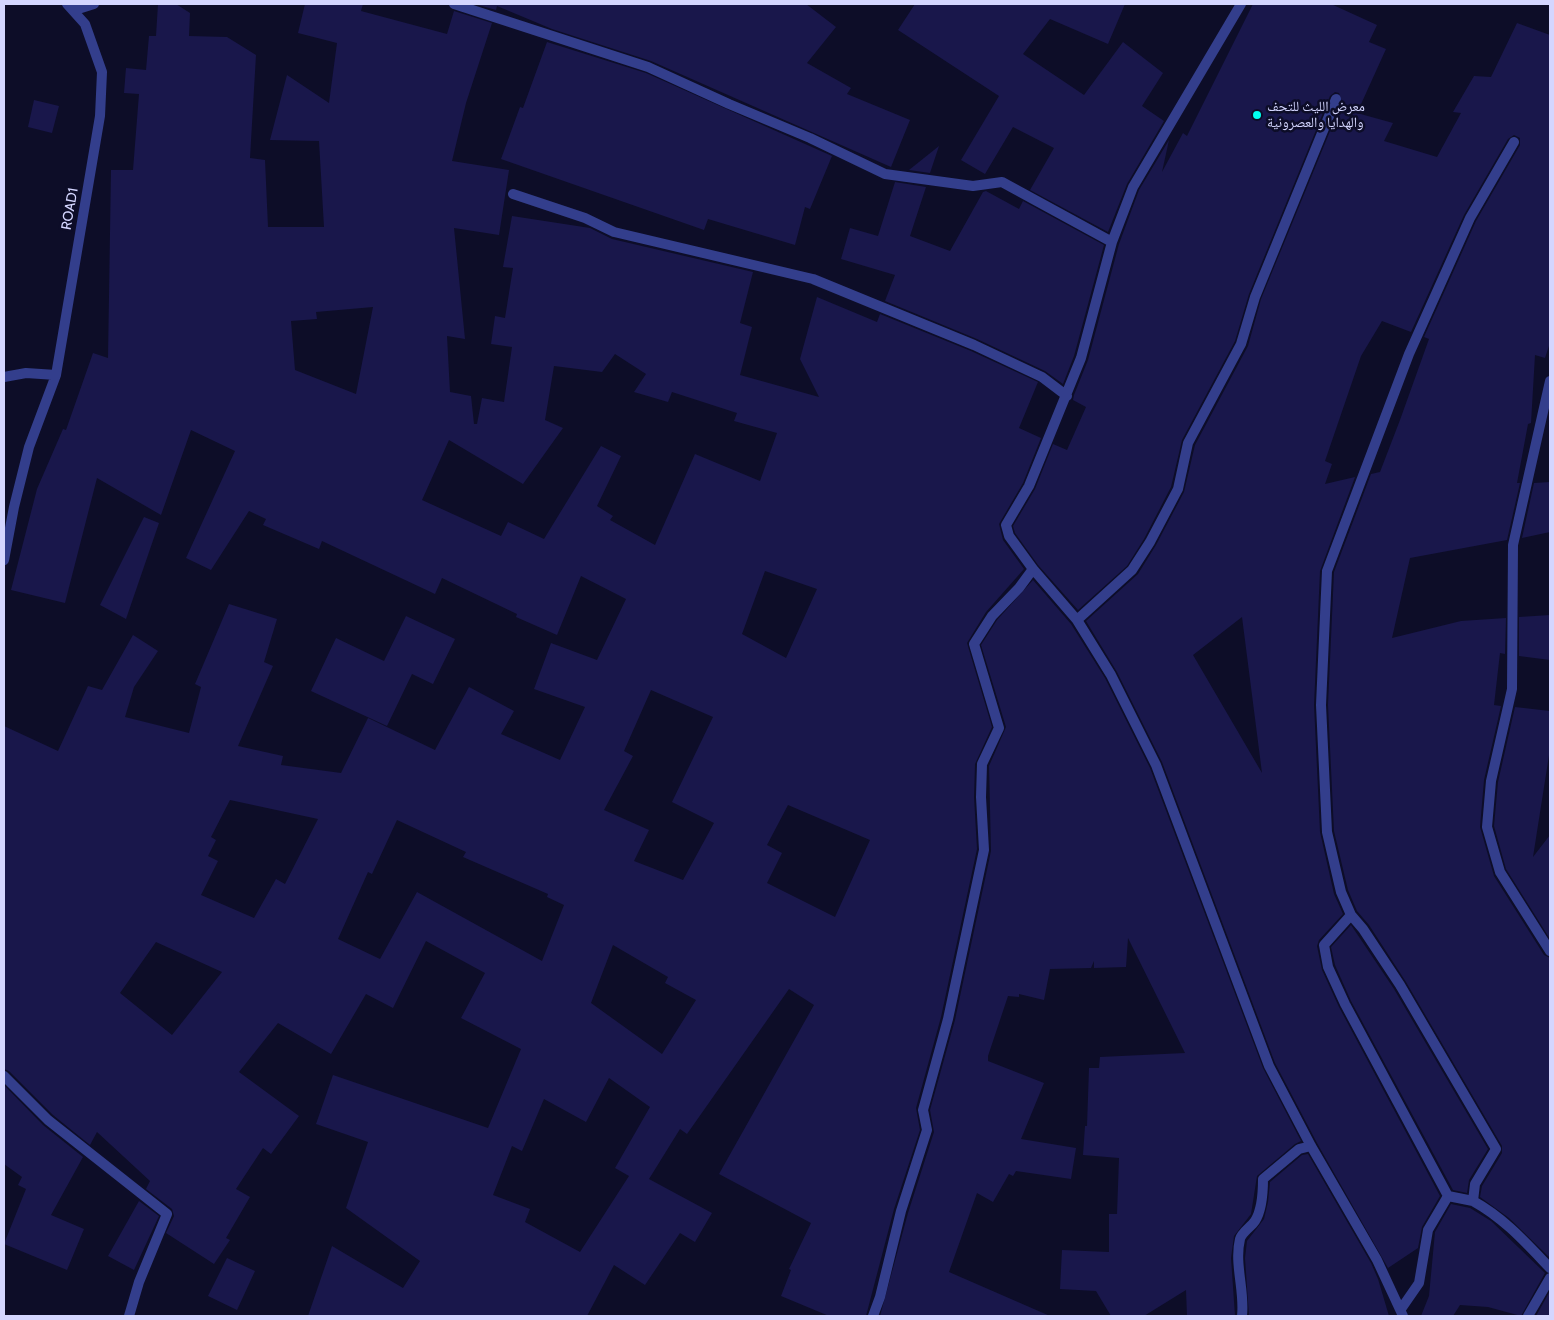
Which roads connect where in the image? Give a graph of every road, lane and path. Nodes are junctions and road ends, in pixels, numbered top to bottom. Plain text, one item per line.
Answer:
1 (94, 4) edge
2 (454, 4) edge
3 (1241, 4) edge
4 (71, 7) edge
5 (1336, 100) dead end
6 (1514, 142) dead end
7 (513, 194) dead end
8 (1112, 242) junction
9 (56, 375) junction
10 (4, 377) edge
11 (1550, 382) edge
12 (1067, 396) junction
13 (4, 560) edge
14 (1033, 569) junction
15 (1077, 620) junction
16 (1352, 915) junction
17 (1550, 951) edge
18 (4, 1076) edge
19 (1311, 1146) junction
20 (1448, 1196) junction
21 (1473, 1201) junction
22 (1550, 1268) edge
23 (1550, 1278) edge
24 (1402, 1312) edge
25 (129, 1316) edge
26 (873, 1316) edge
27 (1242, 1316) edge
28 (1528, 1316) edge

1 - 4 street
2 - 8 street
3 - 8 street
4 - 9 street, ROAD1
5 - 15 street
6 - 16 street
7 - 12 street
8 - 12 street
9 - 10 street
9 - 13 street, ROAD1
11 - 17 street
12 - 14 street
14 - 15 street
14 - 26 street
15 - 19 street
16 - 20 street
16 - 21 street
18 - 25 street
19 - 24 street
19 - 27 street
20 - 21 street
20 - 24 street
21 - 22 street
23 - 28 street

